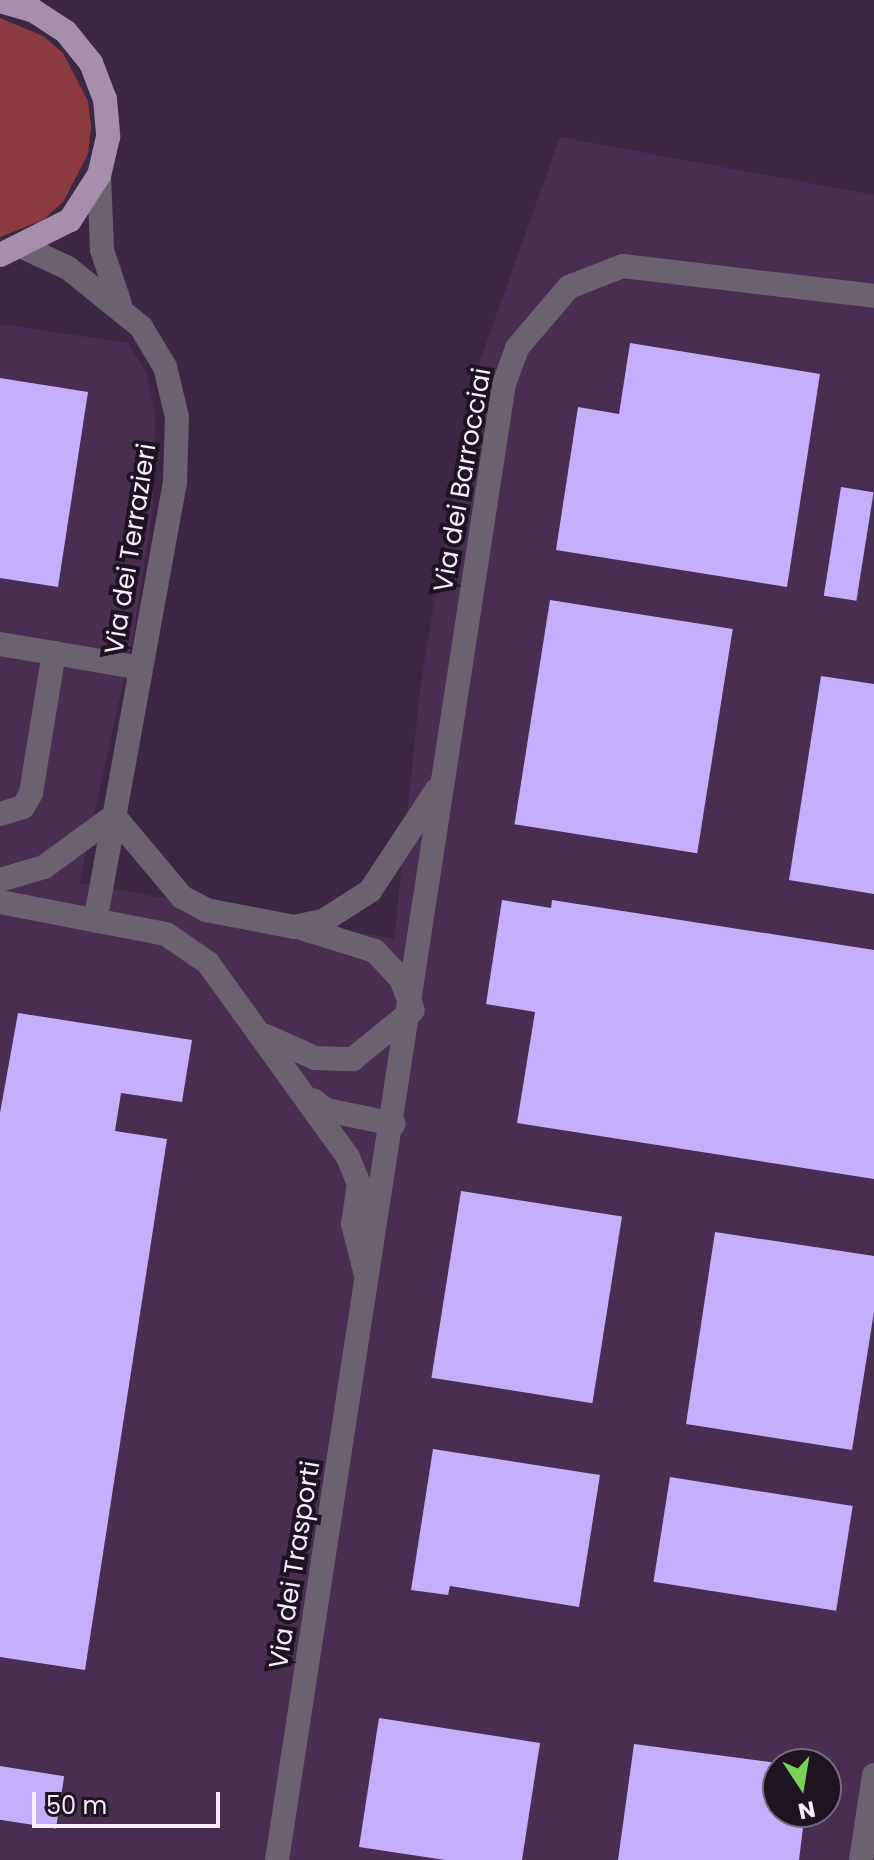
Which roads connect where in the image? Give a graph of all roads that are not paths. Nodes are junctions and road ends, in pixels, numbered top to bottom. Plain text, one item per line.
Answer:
1 (0, 1) edge
2 (99, 175) junction
3 (25, 248) junction
4 (0, 255) edge
5 (874, 296) edge
6 (120, 304) junction
7 (0, 644) edge
8 (54, 653) junction
9 (141, 668) junction
10 (442, 783) junction
11 (0, 814) edge
12 (114, 816) junction
13 (0, 880) edge
14 (0, 902) edge
15 (95, 921) junction
16 (294, 927) junction
17 (413, 1010) junction
18 (264, 1034) junction
19 (305, 1094) junction
20 (394, 1124) junction
21 (367, 1280) junction
22 (874, 1775) edge
23 (277, 1860) edge
24 (861, 1860) edge

1 - 2 main road
2 - 3 main road
2 - 6 street, Via dei Terrazieri
3 - 4 main road
3 - 6 street, Via dei Terrazieri
5 - 10 street, Via dei Barrocciai
6 - 9 street, Via dei Terrazieri
7 - 8 street
8 - 9 street
8 - 11 street
9 - 12 street, Via dei Terrazieri
10 - 16 street
10 - 17 street, Via dei Barrocciai
12 - 13 street
12 - 15 street, Via dei Terrazieri
12 - 16 street
14 - 15 street, Via dei Trasporti
15 - 18 street, Via dei Trasporti
16 - 17 street
17 - 18 street, Via dei Trasporti
17 - 20 street, Via dei Trasporti
18 - 19 street, Via dei Trasporti
19 - 20 street, Via dei Trasporti
19 - 21 street, Via dei Trasporti
20 - 21 street, Via dei Trasporti
21 - 23 street, Via dei Trasporti
22 - 24 street

